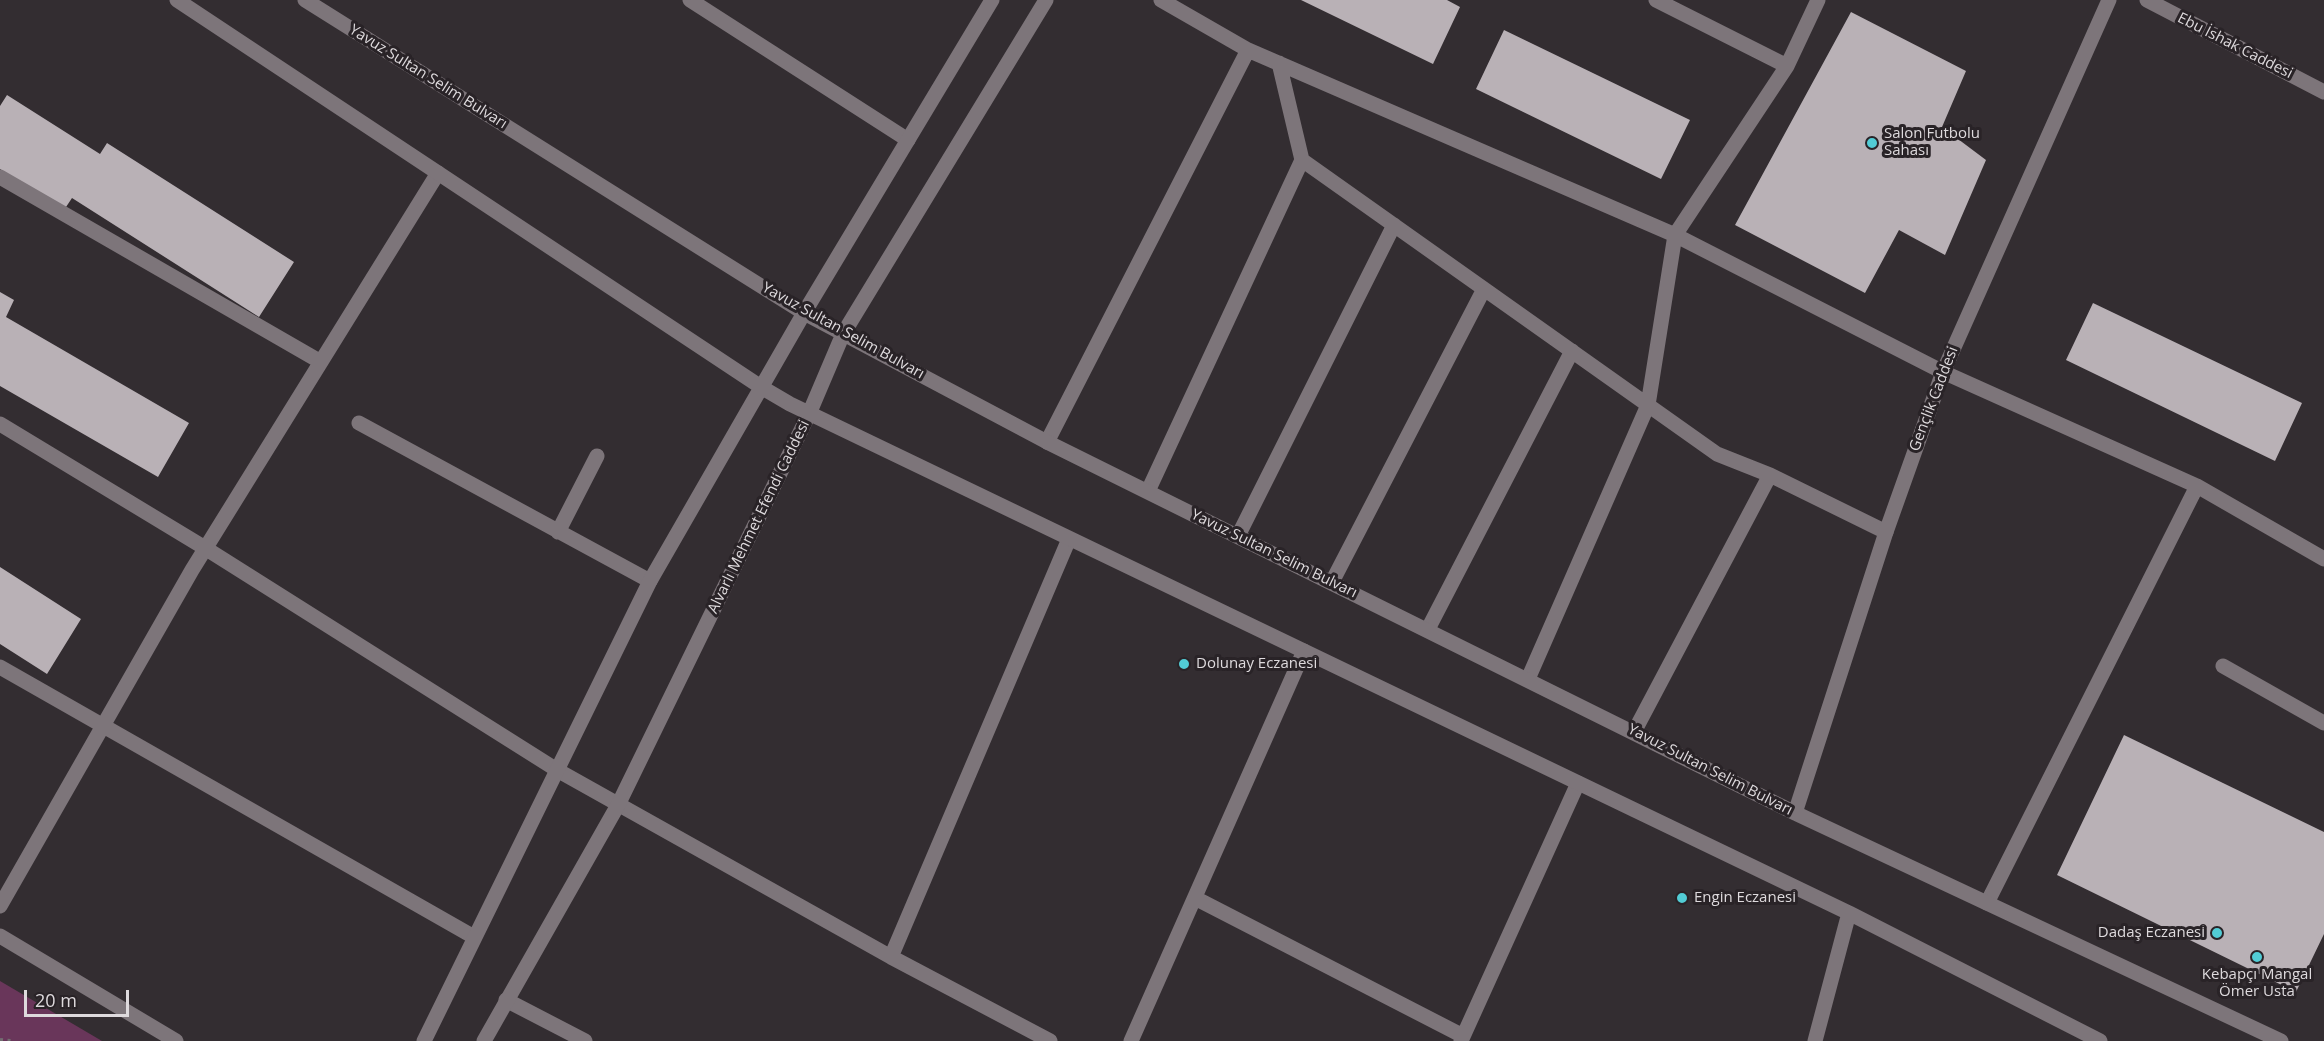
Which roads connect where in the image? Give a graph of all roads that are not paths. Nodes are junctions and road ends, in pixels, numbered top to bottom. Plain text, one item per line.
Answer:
1 (177, 0) edge
2 (305, 0) edge
3 (690, 0) edge
4 (992, 0) edge
5 (1046, 0) edge
6 (1161, 0) edge
7 (1656, 0) edge
8 (1818, 0) edge
9 (2109, 0) edge
10 (2147, 0) edge
11 (1248, 50) junction
12 (1279, 63) junction
13 (1787, 66) junction
14 (2324, 92) edge
15 (908, 140) junction
16 (1302, 160) junction
17 (438, 173) junction
18 (0, 177) edge
19 (1394, 225) junction
20 (1674, 235) junction
21 (1484, 289) junction
22 (804, 313) junction
23 (843, 334) junction
24 (1572, 351) junction
25 (321, 362) junction
26 (1943, 372) junction
27 (761, 387) junction
28 (1648, 405) junction
29 (809, 414) junction
30 (360, 423) dead end
31 (0, 424) edge
32 (1047, 442) junction
33 (597, 456) dead end
34 (1770, 475) junction
35 (2197, 486) junction
36 (1148, 491) junction
37 (558, 532) junction
38 (1886, 532) junction
39 (1238, 536) junction
40 (1069, 539) junction
41 (205, 548) junction
42 (2324, 559) edge
43 (650, 580) junction
44 (1332, 582) junction
45 (1428, 630) junction
46 (1304, 651) junction
47 (2223, 666) dead end
48 (0, 667) edge
49 (1528, 679) junction
50 (2324, 723) edge
51 (104, 724) junction
52 (1634, 732) junction
53 (557, 770) junction
54 (1578, 783) junction
55 (618, 805) junction
56 (1796, 813) junction
57 (1195, 898) junction
58 (1987, 903) junction
59 (0, 906) edge
60 (1849, 913) junction
61 (0, 936) edge
62 (474, 937) junction
63 (891, 957) junction
64 (506, 1000) junction
65 (1462, 1039) edge
66 (176, 1041) edge
67 (424, 1041) edge
68 (484, 1041) edge
69 (585, 1041) edge
70 (1050, 1041) edge
71 (1131, 1041) edge
72 (1815, 1041) edge
73 (2100, 1041) edge
74 (2281, 1041) edge

1 - 17 street
2 - 22 street, Yavuz Sultan Selim Bulvarı
3 - 15 street
4 - 15 street
5 - 23 street, Alvarlı Mehmet Efendi Caddesi
6 - 11 street
7 - 13 street
8 - 13 street
9 - 26 street, Gençlik Caddesi
10 - 14 street, Ebu İshak Caddesi
11 - 12 street
11 - 32 street
12 - 16 street
12 - 20 street
13 - 20 street
15 - 22 street
16 - 19 street
16 - 36 street
17 - 25 street
17 - 27 street
18 - 25 street
19 - 21 street
19 - 39 street
20 - 26 street
20 - 28 street
21 - 24 street
21 - 44 street
22 - 23 street, Yavuz Sultan Selim Bulvarı
22 - 27 street
23 - 29 street, Alvarlı Mehmet Efendi Caddesi
23 - 32 street, Yavuz Sultan Selim Bulvarı
24 - 28 street
24 - 45 street
25 - 41 street
26 - 35 street
26 - 38 street, Gençlik Caddesi
27 - 29 street
27 - 43 street
28 - 34 street
28 - 49 street
29 - 40 street
29 - 55 street, Alvarlı Mehmet Efendi Caddesi
30 - 37 street
31 - 41 street
32 - 36 street, Yavuz Sultan Selim Bulvarı
33 - 37 street
34 - 38 street
34 - 52 street
35 - 42 street
35 - 58 street
36 - 39 street, Yavuz Sultan Selim Bulvarı
37 - 43 street
38 - 56 street, Gençlik Caddesi
39 - 44 street, Yavuz Sultan Selim Bulvarı
40 - 46 street
40 - 63 street
41 - 51 street
41 - 53 street
43 - 53 street
44 - 45 street, Yavuz Sultan Selim Bulvarı
45 - 49 street, Yavuz Sultan Selim Bulvarı
46 - 54 street
46 - 57 street
47 - 50 street
48 - 51 street
49 - 52 street, Yavuz Sultan Selim Bulvarı
51 - 59 street
51 - 62 street
52 - 56 street, Yavuz Sultan Selim Bulvarı
53 - 55 street
53 - 62 street
54 - 60 street
54 - 65 street
55 - 63 street
55 - 64 street, Alvarlı Mehmet Efendi Caddesi
56 - 58 street, Yavuz Sultan Selim Bulvarı
57 - 65 street
57 - 71 street
58 - 74 street, Yavuz Sultan Selim Bulvarı
60 - 72 street
60 - 73 street
61 - 66 street
62 - 67 street
63 - 70 street
64 - 68 street, Alvarlı Mehmet Efendi Caddesi
64 - 69 street

